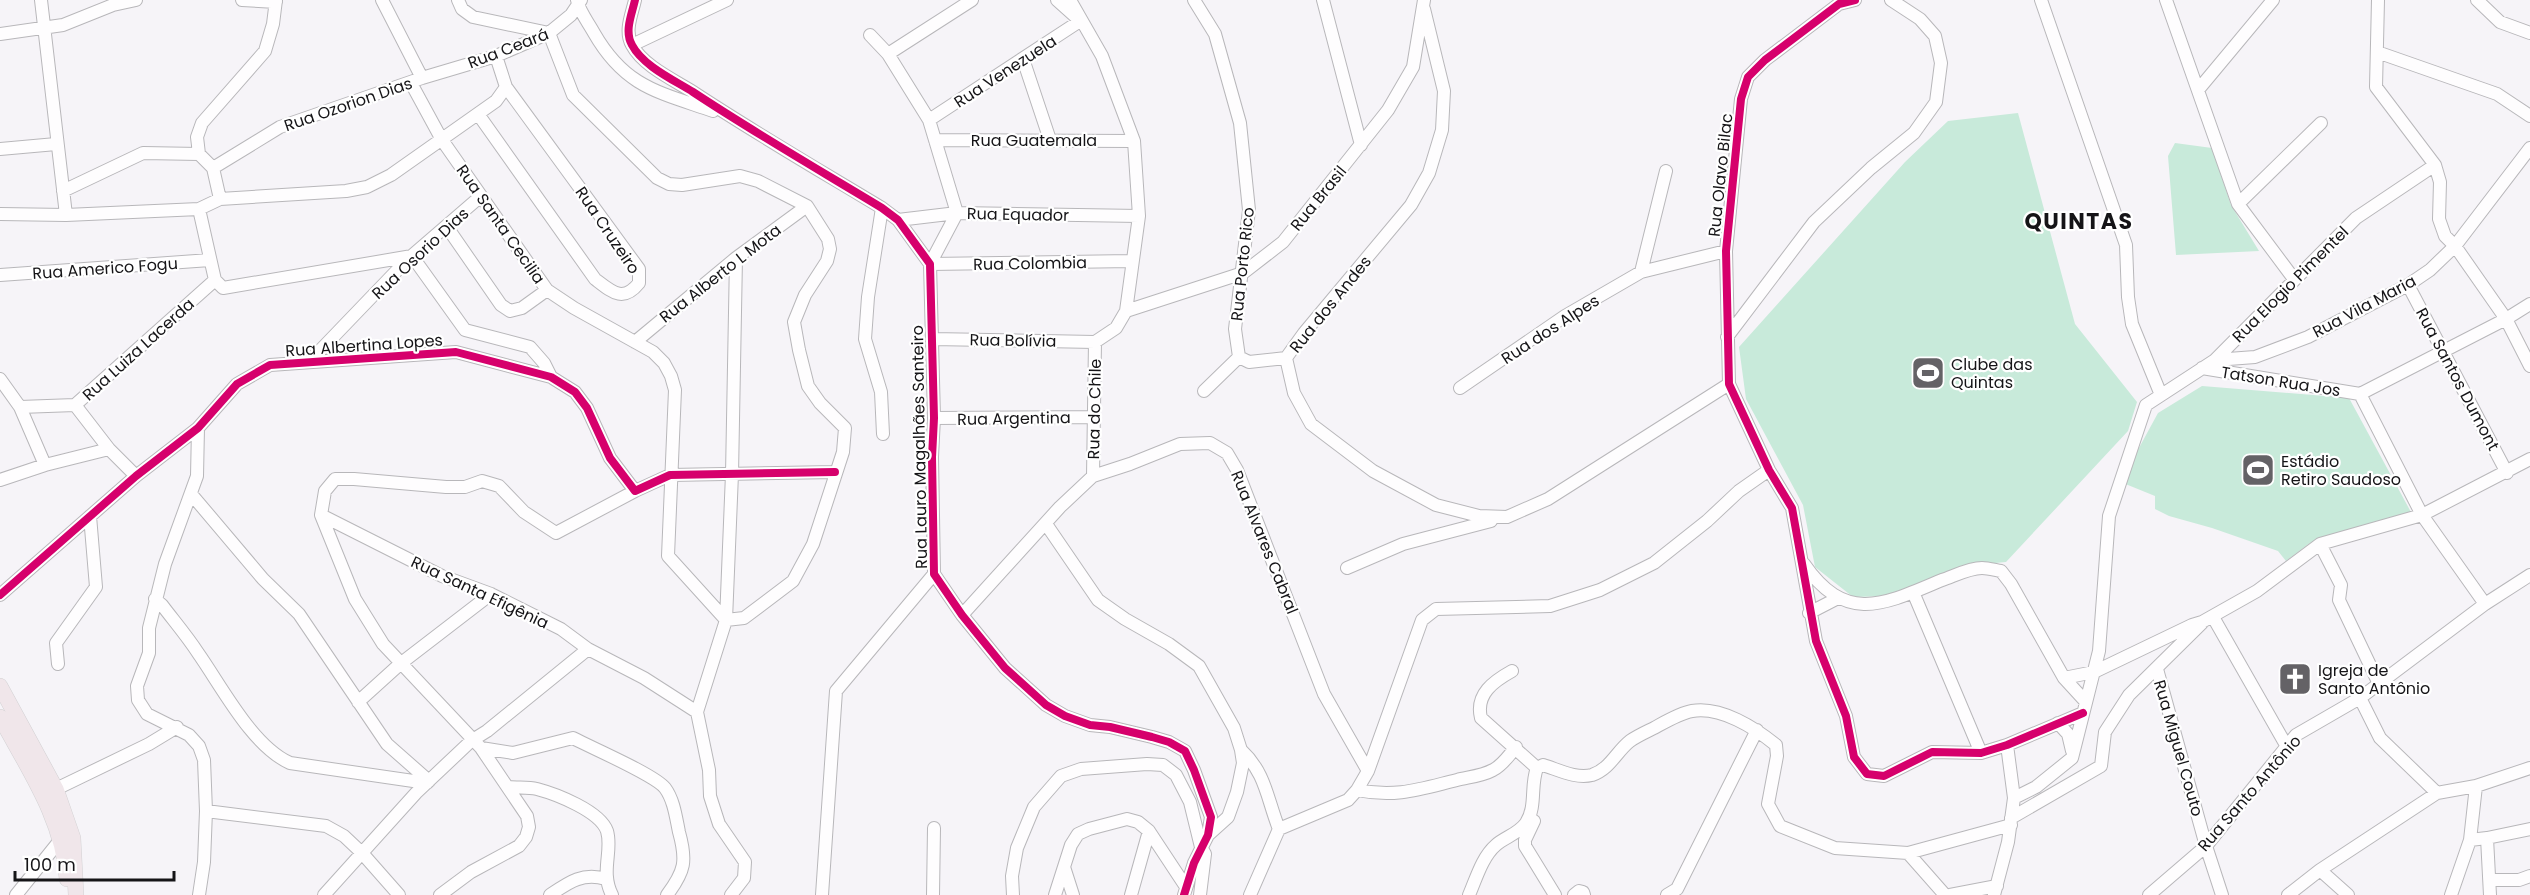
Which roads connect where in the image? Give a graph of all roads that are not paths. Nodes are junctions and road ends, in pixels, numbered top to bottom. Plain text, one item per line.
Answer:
1 (40, 0) edge
2 (136, 0) edge
3 (242, 0) edge
4 (382, 0) edge
5 (458, 0) edge
6 (635, 0) edge
7 (727, 0) edge
8 (972, 0) edge
9 (1057, 0) edge
10 (1070, 0) edge
11 (1194, 0) edge
12 (1323, 0) edge
13 (1855, 0) edge
14 (1891, 0) edge
15 (2041, 0) edge
16 (2166, 0) edge
17 (2273, 0) edge
18 (2378, 0) edge
19 (2477, 0) edge
20 (276, 1) edge
21 (578, 1) edge
22 (1424, 5) edge
23 (1080, 20) junction
24 (43, 30) junction
25 (549, 33) junction
26 (2530, 33) edge
27 (0, 34) edge
28 (870, 35) dead end
29 (632, 45) junction
30 (2377, 52) junction
31 (888, 54) junction
32 (496, 56) junction
33 (1023, 59) junction
34 (416, 80) junction
35 (506, 87) junction
36 (2198, 90) junction
37 (478, 114) junction
38 (2530, 116) edge
39 (731, 117) junction
40 (929, 120) junction
41 (2321, 123) dead end
42 (442, 140) junction
43 (935, 140) junction
44 (1050, 140) junction
45 (1134, 141) junction
46 (56, 144) junction
47 (1361, 145) junction
48 (2530, 148) edge
49 (0, 149) edge
50 (199, 154) junction
51 (2435, 165) junction
52 (213, 168) junction
53 (1666, 171) dead end
54 (63, 191) junction
55 (481, 196) junction
56 (220, 199) junction
57 (2238, 204) junction
58 (807, 206) junction
59 (882, 208) junction
60 (199, 209) junction
61 (957, 213) junction
62 (0, 214) edge
63 (66, 215) junction
64 (1139, 216) junction
65 (898, 220) junction
66 (447, 227) junction
67 (2455, 246) junction
68 (1726, 251) junction
69 (412, 256) junction
70 (736, 258) junction
71 (210, 260) junction
72 (1131, 261) junction
73 (930, 264) junction
74 (1641, 272) junction
75 (1243, 273) junction
76 (0, 275) edge
77 (2294, 279) junction
78 (214, 280) junction
79 (2408, 285) junction
80 (547, 290) junction
81 (2530, 304) edge
82 (1125, 310) junction
83 (2506, 319) junction
84 (1726, 337) junction
85 (932, 339) junction
86 (634, 342) junction
87 (1095, 342) junction
88 (2444, 352) junction
89 (1239, 357) junction
90 (1286, 358) junction
91 (2215, 360) junction
92 (309, 362) junction
93 (2530, 366) edge
94 (2202, 368) junction
95 (551, 377) junction
96 (0, 379) edge
97 (1729, 384) junction
98 (1460, 388) dead end
99 (1204, 391) dead end
100 (2360, 394) junction
101 (2161, 395) junction
102 (75, 405) junction
103 (20, 407) junction
104 (1094, 417) junction
105 (934, 418) junction
106 (198, 428) junction
107 (883, 434) dead end
108 (109, 449) junction
109 (2530, 459) edge
110 (45, 465) junction
111 (1769, 470) junction
112 (835, 472) junction
113 (2507, 473) junction
114 (732, 474) junction
115 (669, 475) junction
116 (136, 476) junction
117 (1093, 476) junction
118 (0, 480) edge
119 (635, 491) junction
120 (192, 495) junction
121 (321, 515) junction
122 (90, 516) junction
123 (2422, 516) junction
124 (1507, 517) junction
125 (1046, 524) junction
126 (2320, 544) junction
127 (1802, 560) junction
128 (1347, 567) dead end
129 (934, 574) junction
130 (2530, 575) edge
131 (1913, 592) junction
132 (1, 593) edge
133 (491, 594) junction
134 (1838, 598) junction
135 (155, 599) junction
136 (2485, 604) junction
137 (1809, 613) junction
138 (962, 615) junction
139 (726, 620) junction
140 (2208, 620) junction
141 (588, 649) junction
142 (57, 664) dead end
143 (400, 664) junction
144 (2157, 669) junction
145 (1512, 671) dead end
146 (2094, 672) junction
147 (2064, 678) junction
148 (2379, 684) junction
149 (0, 686) edge
150 (2360, 698) junction
151 (358, 702) junction
152 (2085, 707) junction
153 (697, 712) junction
154 (0, 717) edge
155 (2058, 723) junction
156 (177, 728) junction
157 (1757, 730) junction
158 (476, 745) junction
159 (2007, 745) junction
160 (2286, 745) junction
161 (1516, 747) junction
162 (1241, 750) junction
163 (1981, 753) junction
164 (2072, 758) junction
165 (1537, 768) junction
166 (2530, 768) edge
167 (1368, 771) junction
168 (428, 782) junction
169 (2476, 786) junction
170 (509, 787) junction
171 (56, 789) junction
172 (1357, 790) junction
173 (2437, 792) junction
174 (2014, 798) junction
175 (1533, 804) junction
176 (206, 811) junction
177 (2011, 821) junction
178 (934, 828) dead end
179 (1279, 829) junction
180 (2530, 829) edge
181 (1149, 831) junction
182 (1208, 835) junction
183 (2487, 838) junction
184 (61, 839) junction
185 (2470, 840) junction
186 (2206, 846) junction
187 (1201, 847) junction
188 (362, 853) junction
189 (1908, 853) junction
190 (1064, 867) junction
191 (2320, 870) junction
192 (2530, 876) edge
193 (606, 879) junction
194 (2490, 880) junction
195 (1185, 891) edge
196 (1996, 891) edge
197 (1675, 893) edge
198 (16, 895) edge
199 (68, 895) edge
200 (76, 895) edge
201 (199, 895) edge
202 (324, 895) edge
203 (399, 895) edge
204 (440, 895) edge
205 (550, 895) edge
206 (612, 895) edge
207 (667, 895) edge
208 (731, 895) edge
209 (822, 895) edge
210 (933, 895) edge
211 (1013, 895) edge
212 (1055, 895) edge
213 (1073, 895) edge
214 (1131, 895) edge
215 (1200, 895) edge
216 (1250, 895) edge
217 (1469, 895) edge
218 (1555, 895) edge
219 (1574, 895) edge
220 (1584, 895) edge
221 (1948, 895) edge
222 (2150, 895) edge
223 (2222, 895) edge
224 (2288, 895) edge
225 (2348, 895) edge
226 (2451, 895) edge
227 (2490, 895) edge

1 - 24 street
2 - 24 street
3 - 20 street
4 - 34 street, Rua Santa Cecilia
5 - 25 street
6 - 29 street
7 - 29 street
8 - 31 street
9 - 23 street
10 - 23 street
11 - 75 street, Rua Porto Rico
12 - 47 street
13 - 68 street, Rua Olavo Bilac
14 - 84 street
15 - 101 street
16 - 36 street
17 - 36 street
18 - 30 street
19 - 26 street
20 - 50 street
21 - 25 street, Rua Ceará
21 - 39 street
22 - 47 street, Rua Brasil
22 - 90 street, Rua dos Andes
23 - 33 street, Rua Venezuela
23 - 45 street
24 - 27 street
24 - 46 street
25 - 32 street, Rua Ceará
25 - 58 street
28 - 31 street
29 - 39 street
30 - 38 street
30 - 51 street
31 - 40 street
32 - 34 street, Rua Ceará
32 - 35 street
33 - 40 street, Rua Venezuela
33 - 44 street
34 - 42 street, Rua Santa Cecilia
34 - 52 street, Rua Ozorion Dias
35 - 37 street
35 - 37 street, Rua Cruzeiro
36 - 57 street
37 - 42 street
39 - 59 street
40 - 43 street
41 - 57 street
42 - 55 street, Rua Santa Cecilia
42 - 56 street
43 - 44 street, Rua Guatemala
43 - 61 street
44 - 45 street, Rua Guatemala
45 - 64 street
46 - 49 street
46 - 54 street
47 - 75 street, Rua Brasil
48 - 67 street, Rua Vila Maria
50 - 52 street
50 - 54 street
51 - 67 street
51 - 77 street, Rua Elogio Pimentel
52 - 56 street
53 - 74 street
54 - 63 street
55 - 66 street, Rua Osorio Dias
55 - 80 street, Rua Santa Cecilia
56 - 60 street
57 - 77 street
58 - 70 street, Rua Alberto L Mota
58 - 112 street
59 - 65 street
59 - 107 street
60 - 63 street
60 - 71 street
61 - 64 street, Rua Equador
61 - 65 street, Rua Equador
61 - 73 street
62 - 63 street
64 - 72 street
65 - 73 street
66 - 69 street, Rua Osorio Dias
66 - 80 street
67 - 79 street, Rua Vila Maria
67 - 83 street
68 - 74 street, Rua dos Alpes
68 - 84 street, Rua Olavo Bilac
69 - 78 street
69 - 92 street, Rua Osorio Dias
69 - 95 street
70 - 86 street, Rua Alberto L Mota
70 - 114 street
71 - 76 street, Rua Americo Fogu
71 - 78 street
72 - 73 street, Rua Colombia
72 - 82 street
73 - 85 street, Rua Lauro Magalhães Santeiro
74 - 98 street, Rua dos Alpes
75 - 82 street, Rua Brasil
75 - 89 street, Rua Porto Rico
77 - 91 street, Rua Elogio Pimentel
78 - 102 street, Rua Luiza Lacerda
79 - 88 street, Rua Santos Dumont
79 - 91 street, Rua Vila Maria
80 - 86 street, Rua Santa Cecilia
81 - 83 street
82 - 87 street
83 - 88 street
83 - 93 street
84 - 97 street, Rua Olavo Bilac
85 - 87 street, Rua Bolívia
85 - 105 street, Rua Lauro Magalhães Santeiro
86 - 115 street, Rua Santa Cecilia
87 - 104 street, Rua do Chile
88 - 100 street
88 - 113 street, Rua Santos Dumont
89 - 90 street
89 - 99 street
90 - 124 street, Rua dos Andes
91 - 94 street, Rua Elogio Pimentel
92 - 95 street, Rua Albertina Lopes
92 - 106 street, Rua Albertina Lopes
94 - 100 street, Tatson Rua Jos
94 - 101 street, Rua Elogio Pimentel
95 - 119 street, Rua Albertina Lopes
96 - 103 street
97 - 111 street
97 - 124 street, Rua dos Andes
100 - 123 street
101 - 146 street, Rua Elogio Pimentel
102 - 103 street, Rua Luiza Lacerda
102 - 108 street
103 - 110 street
104 - 105 street, Rua Argentina
104 - 117 street, Rua do Chile
105 - 129 street, Rua Lauro Magalhães Santeiro
106 - 116 street, Rua Albertina Lopes
106 - 120 street
108 - 110 street
108 - 116 street
109 - 113 street
110 - 118 street
111 - 127 street
111 - 167 street
112 - 114 street
112 - 139 street
113 - 123 street
114 - 115 street
114 - 139 street
115 - 119 street
115 - 139 street
116 - 122 street, Rua Albertina Lopes
117 - 125 street, Rua Alvares Cabral
117 - 167 street, Rua Alvares Cabral
119 - 121 street
120 - 135 street
120 - 151 street
121 - 133 street, Rua Santa Efigênia
121 - 143 street
122 - 132 street, Rua Albertina Lopes
122 - 142 street
123 - 126 street
123 - 136 street
124 - 128 street
125 - 138 street, Rua Alvares Cabral
125 - 162 street
126 - 140 street
126 - 148 street
127 - 134 street
127 - 137 street
129 - 138 street, Rua Lauro Magalhães Santeiro
129 - 209 street, Rua Lauro Magalhães Santeiro
130 - 136 street, Rua Santo Antônio
131 - 134 street
131 - 147 street
131 - 163 street
133 - 141 street, Rua Santa Efigênia
133 - 143 street
134 - 137 street
135 - 156 street
135 - 168 street
136 - 148 street, Rua Santo Antônio
137 - 163 street
138 - 182 street, Rua Lauro Magalhães Santeiro
139 - 153 street
140 - 144 street
140 - 146 street
140 - 160 street
141 - 153 street, Rua Santa Efigênia
141 - 158 street
143 - 151 street
143 - 158 street
144 - 177 street
144 - 186 street, Rua Miguel Couto
145 - 161 street
146 - 147 street
146 - 152 street
147 - 152 street
148 - 150 street, Rua Santo Antônio
149 - 171 main road
150 - 160 street, Rua Santo Antônio
150 - 173 street
151 - 168 street
152 - 155 street
152 - 164 street
153 - 208 street
154 - 184 main road
155 - 159 street
155 - 164 street
156 - 171 street
156 - 176 street
157 - 165 street
157 - 189 street
157 - 197 street
158 - 168 street
158 - 170 street
158 - 207 street
159 - 163 street
159 - 174 street
160 - 186 street, Rua Santo Antônio
161 - 165 street
161 - 172 street
162 - 179 street
162 - 182 street
164 - 174 street
165 - 175 street
166 - 169 street
167 - 172 street
168 - 188 street
169 - 173 street
169 - 185 street
170 - 193 street
170 - 204 street
171 - 200 main road
172 - 179 street
173 - 191 street
174 - 177 street
175 - 217 street
175 - 218 street
176 - 188 street
176 - 201 street
177 - 189 street
177 - 196 street
178 - 210 street
179 - 216 street
180 - 183 street
181 - 190 street
181 - 195 street
181 - 214 street
182 - 187 street
183 - 185 street
183 - 194 street
184 - 198 street
184 - 199 main road
185 - 226 street
186 - 222 street, Rua Santo Antônio
186 - 223 street, Rua Miguel Couto
187 - 195 street
187 - 211 street
187 - 215 street
188 - 202 street
188 - 203 street
189 - 221 street
190 - 212 street
190 - 213 street
191 - 224 street
191 - 225 street
192 - 194 street
193 - 205 street
193 - 206 street
194 - 227 street
196 - 221 street
219 - 220 street

